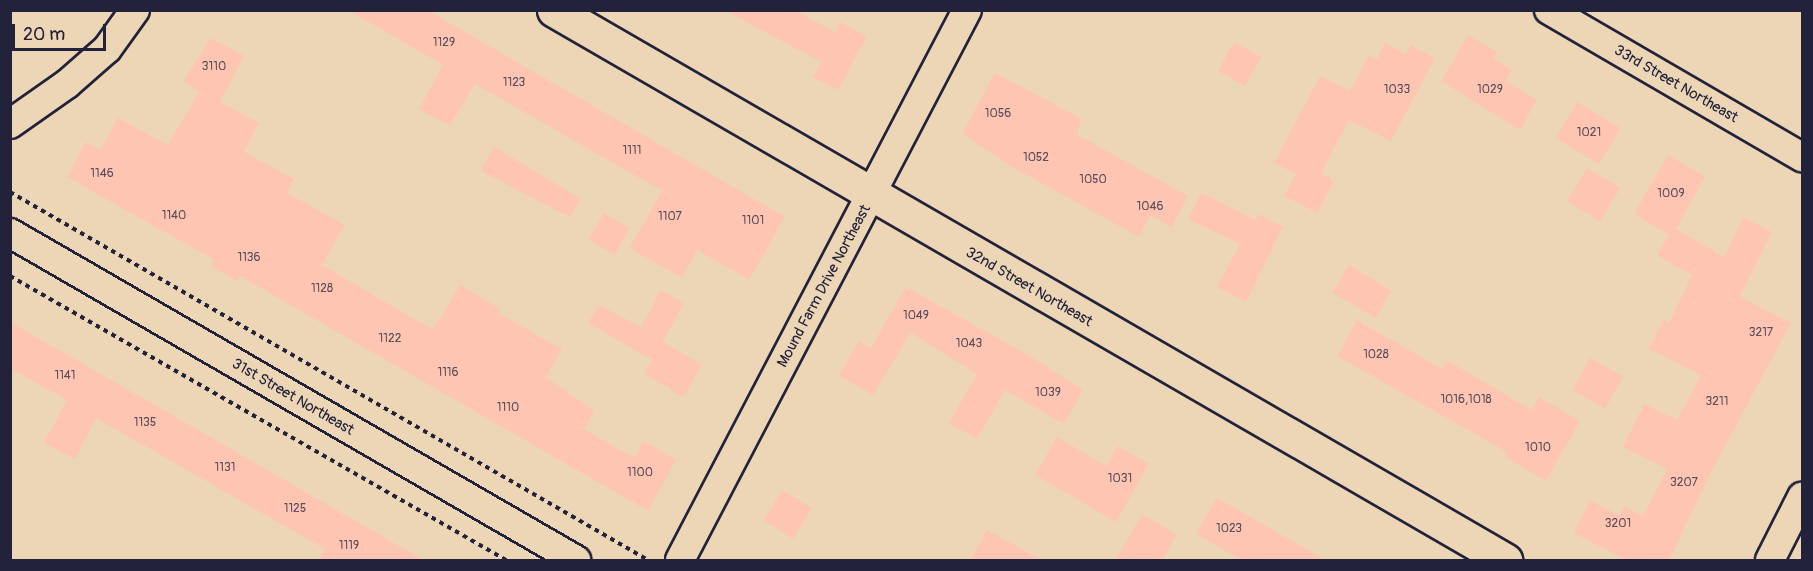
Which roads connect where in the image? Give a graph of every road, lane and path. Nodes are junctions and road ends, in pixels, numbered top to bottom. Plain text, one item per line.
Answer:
1 (135, 10) edge
2 (554, 10) edge
3 (968, 10) edge
4 (1549, 10) edge
5 (10, 124) edge
6 (1803, 157) edge
7 (10, 192) edge
8 (871, 196) junction
9 (10, 233) edge
10 (10, 276) edge
11 (1803, 497) edge
12 (506, 561) edge
13 (576, 561) edge
14 (648, 561) edge
15 (680, 561) edge
16 (1505, 561) edge
17 (1770, 561) edge

1 - 5 street
2 - 8 main road, 32nd Street Northeast
3 - 8 street, Mound Farm Drive Northeast
4 - 6 street, 33rd Street Northeast
7 - 14 path
8 - 15 street, Mound Farm Drive Northeast
8 - 16 main road, 32nd Street Northeast
9 - 13 street, 31st Street Northeast
10 - 12 path
11 - 17 street

